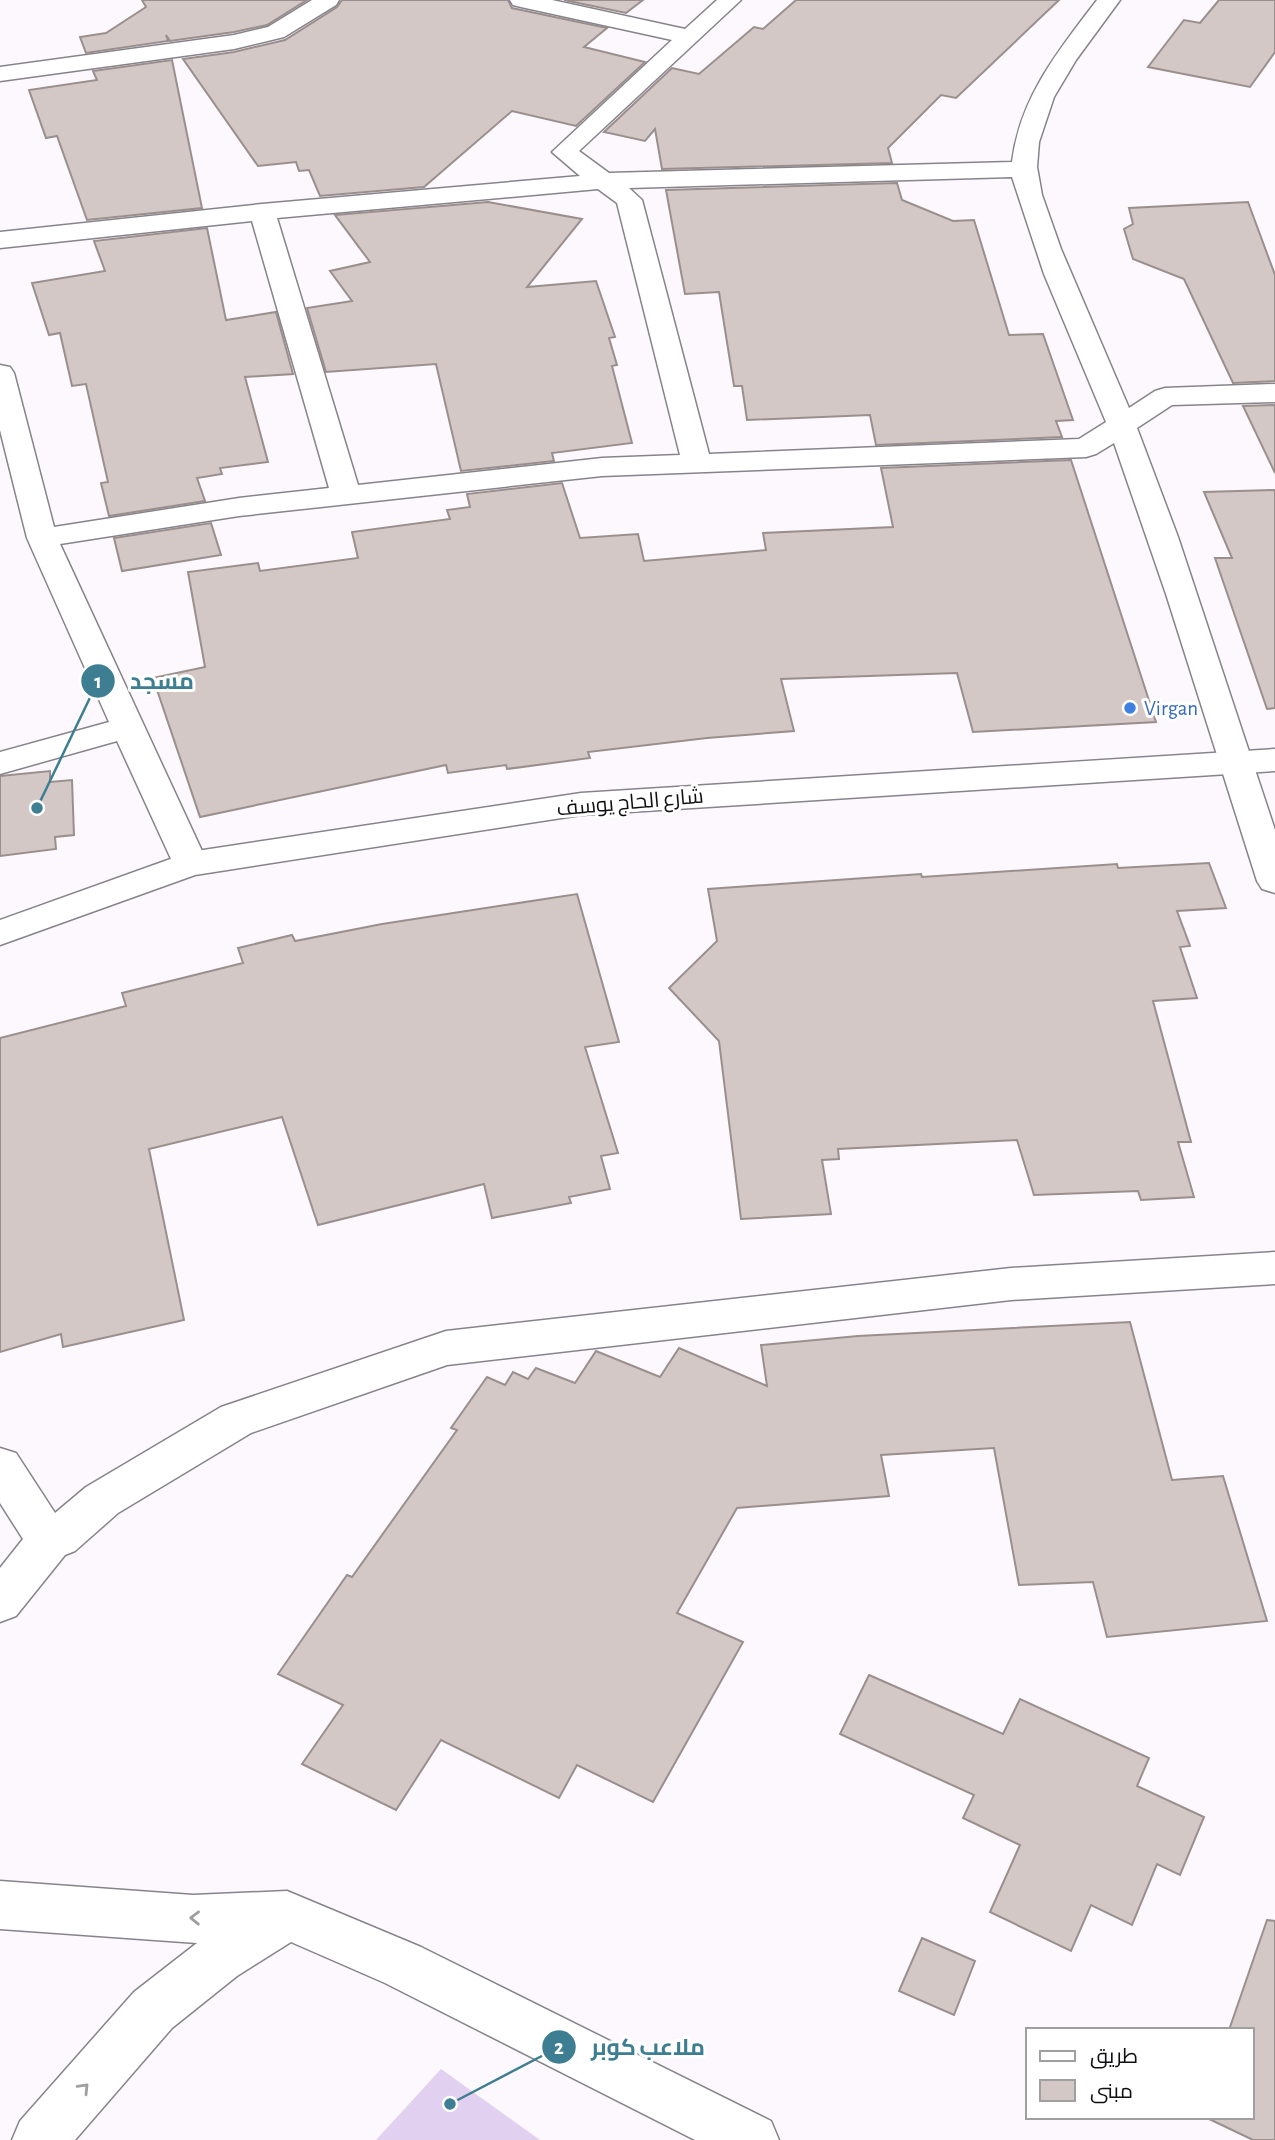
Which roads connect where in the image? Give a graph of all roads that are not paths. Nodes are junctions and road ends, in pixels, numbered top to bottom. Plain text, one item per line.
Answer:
1 (328, 0) edge
2 (521, 0) edge
3 (730, 0) edge
4 (1109, 0) edge
5 (690, 37) junction
6 (0, 74) edge
7 (1024, 169) junction
8 (607, 181) junction
9 (262, 212) junction
10 (0, 240) edge
11 (0, 373) edge
12 (1275, 393) edge
13 (1121, 425) junction
14 (696, 462) junction
15 (346, 495) junction
16 (31, 498) junction
17 (0, 504) edge
18 (42, 538) junction
19 (128, 727) junction
20 (1236, 761) junction
21 (1275, 761) edge
22 (0, 763) edge
23 (190, 864) junction
24 (1275, 881) edge
25 (0, 933) edge
26 (1275, 1268) edge
27 (0, 1466) edge
28 (49, 1541) junction
29 (0, 1602) edge
30 (0, 1905) edge
31 (287, 1915) junction
32 (40, 2140) edge
33 (752, 2140) edge

1 - 6 street
2 - 5 street
3 - 5 street
4 - 7 street
5 - 8 street
7 - 8 street
7 - 13 street
8 - 9 street
8 - 14 street
9 - 10 street
9 - 15 street
11 - 16 street
12 - 13 street
13 - 14 street
13 - 20 street
14 - 15 street
15 - 18 street
16 - 17 street
16 - 18 street
18 - 19 street
19 - 22 street
19 - 23 street
20 - 21 street, شارع الحاج يوسف
20 - 23 street, شارع الحاج يوسف
20 - 24 street
23 - 25 street, شارع الحاج يوسف
26 - 28 street
27 - 28 street
28 - 29 street
31 -> 30 street
32 -> 31 street
31 - 33 street

